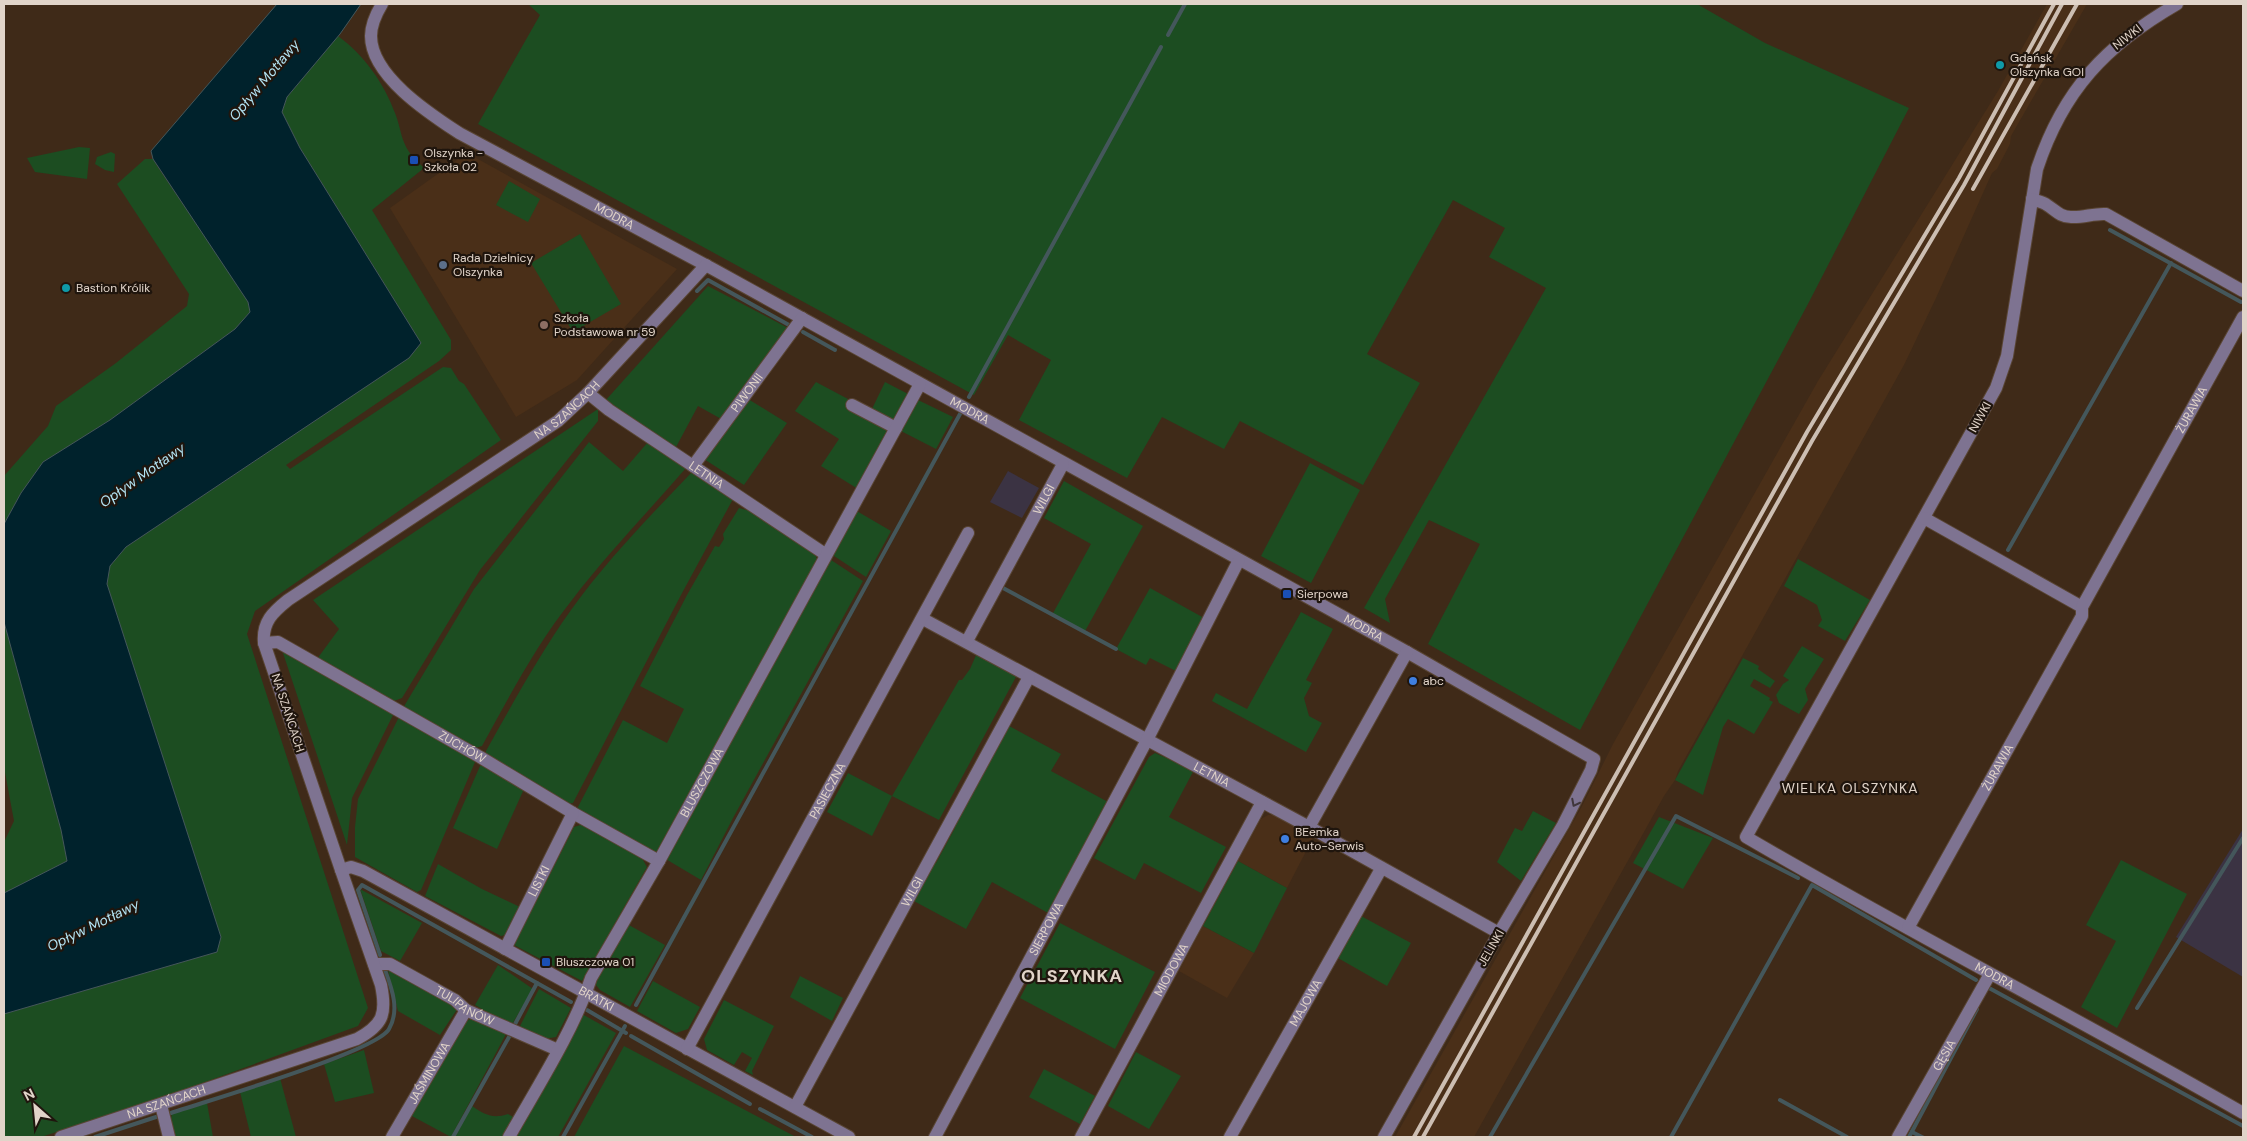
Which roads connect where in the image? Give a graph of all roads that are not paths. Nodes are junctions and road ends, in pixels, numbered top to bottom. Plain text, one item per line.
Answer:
1 (382, 4) edge
2 (2177, 4) edge
3 (2032, 199) junction
4 (706, 265) junction
5 (2243, 291) edge
6 (2243, 317) edge
7 (802, 318) junction
8 (920, 384) junction
9 (588, 393) junction
10 (852, 405) dead end
11 (896, 428) junction
12 (1063, 464) junction
13 (692, 466) junction
14 (1924, 518) junction
15 (968, 533) dead end
16 (825, 554) junction
17 (1239, 560) junction
18 (2082, 607) junction
19 (923, 619) junction
20 (264, 642) junction
21 (967, 642) junction
22 (1407, 652) junction
23 (1029, 676) junction
24 (1147, 740) junction
25 (1594, 758) joint
26 (1262, 802) junction
27 (573, 813) junction
28 (1309, 827) junction
29 (1746, 837) joint
30 (659, 861) junction
31 (1381, 868) junction
32 (340, 870) junction
33 (1908, 928) junction
34 (1499, 933) junction
35 (505, 949) junction
36 (374, 964) junction
37 (1990, 974) junction
38 (586, 993) junction
39 (466, 1010) junction
40 (687, 1048) junction
41 (558, 1050) junction
42 (161, 1105) junction
43 (795, 1107) junction
44 (2243, 1114) edge
45 (62, 1137) edge
46 (169, 1137) edge
47 (390, 1137) edge
48 (509, 1137) edge
49 (850, 1137) edge
50 (935, 1137) edge
51 (1081, 1137) edge
52 (1230, 1137) edge
53 (1384, 1137) edge
54 (1898, 1137) edge

1 - 4 street, MODRA
2 - 3 street, NIWKI
3 - 5 street
3 - 14 street, NIWKI
4 - 7 street, MODRA
4 - 9 street, NA SZAŃCACH
6 - 18 street, ŻURAWIA
7 - 8 street, MODRA
7 - 13 street, PIWONII
8 - 11 street, BLUSZCZOWA
8 - 12 street, MODRA
9 - 13 street, LETNIA
9 - 20 street, NA SZAŃCACH
10 - 11 street
11 - 16 street, BLUSZCZOWA
12 - 17 street, MODRA
12 - 21 street, WILGI
13 - 16 street, LETNIA
14 - 18 street
14 - 29 street, NIWKI
15 - 19 street, PASIECZNA
16 - 30 street, BLUSZCZOWA
17 - 22 street, MODRA
17 - 24 street, SIERPOWA
18 - 33 street, ŻURAWIA
19 - 21 street, LETNIA
19 - 40 street, PASIECZNA
20 - 27 street, ZUCHÓW
20 - 32 street, NA SZAŃCACH
21 - 23 street, LETNIA
22 - 25 street, MODRA
22 - 28 street
23 - 24 street, LETNIA
23 - 43 street, WILGI
24 - 26 street, LETNIA
24 - 50 street, SIERPOWA
25 -> 34 street, JELINKI
26 - 28 street, LETNIA
26 - 51 street, MIODOWA
27 - 30 street, ZUCHÓW
27 - 35 street, LISTKI
28 - 31 street, LETNIA
29 - 33 street, MODRA
30 - 38 street, BLUSZCZOWA
31 - 34 street, LETNIA
31 - 52 street, MAJOWA
32 - 35 street, BRATKI
32 - 36 street, NA SZAŃCACH
33 - 37 street, MODRA
34 - 53 street, JELINKI
35 - 38 street, BRATKI
36 - 39 street, TULIPANÓW
36 - 42 street, NA SZAŃCACH
37 - 44 street, MODRA
37 - 54 street, GĘSIA
38 - 40 street, BRATKI
38 - 41 street, BLUSZCZOWA
39 - 41 street, TULIPANÓW
39 - 47 street, JAŚMINOWA
40 - 43 street, BRATKI
41 - 48 street, BLUSZCZOWA
42 - 45 street, NA SZAŃCACH
42 - 46 street
43 - 49 street, BRATKI

